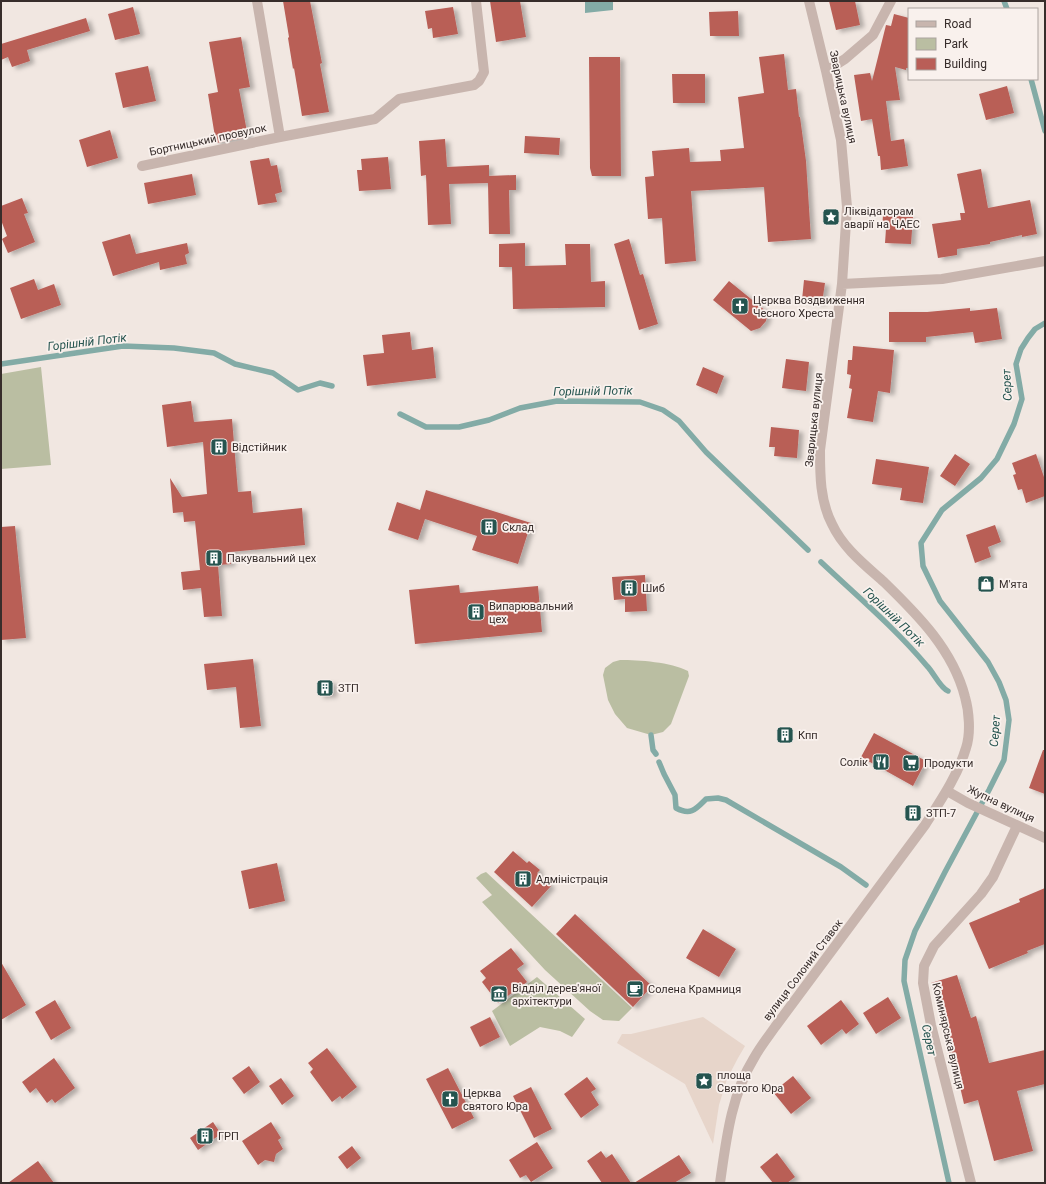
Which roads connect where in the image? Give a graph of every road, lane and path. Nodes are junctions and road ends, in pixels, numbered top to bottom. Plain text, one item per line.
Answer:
1 (257, 1) edge
2 (476, 1) edge
3 (809, 1) edge
4 (891, 1) edge
5 (826, 71) junction
6 (280, 136) junction
7 (142, 166) dead end
8 (1045, 261) edge
9 (842, 284) junction
10 (946, 791) junction
11 (1017, 826) junction
12 (1045, 838) edge
13 (720, 1183) edge
14 (971, 1183) edge

1 - 6 street
2 - 6 street, Бортницький провулок
3 - 5 street, Зварицька вулиця
4 - 5 street
5 - 9 street, Зварицька вулиця
6 - 7 street, Бортницький провулок
8 - 9 street
9 - 10 street, Зварицька вулиця
10 - 11 street, Жупна вулиця
10 - 13 street, вулиця Солоний Ставок
11 - 12 street, Жупна вулиця
11 - 14 street, Коминярська вулиця

